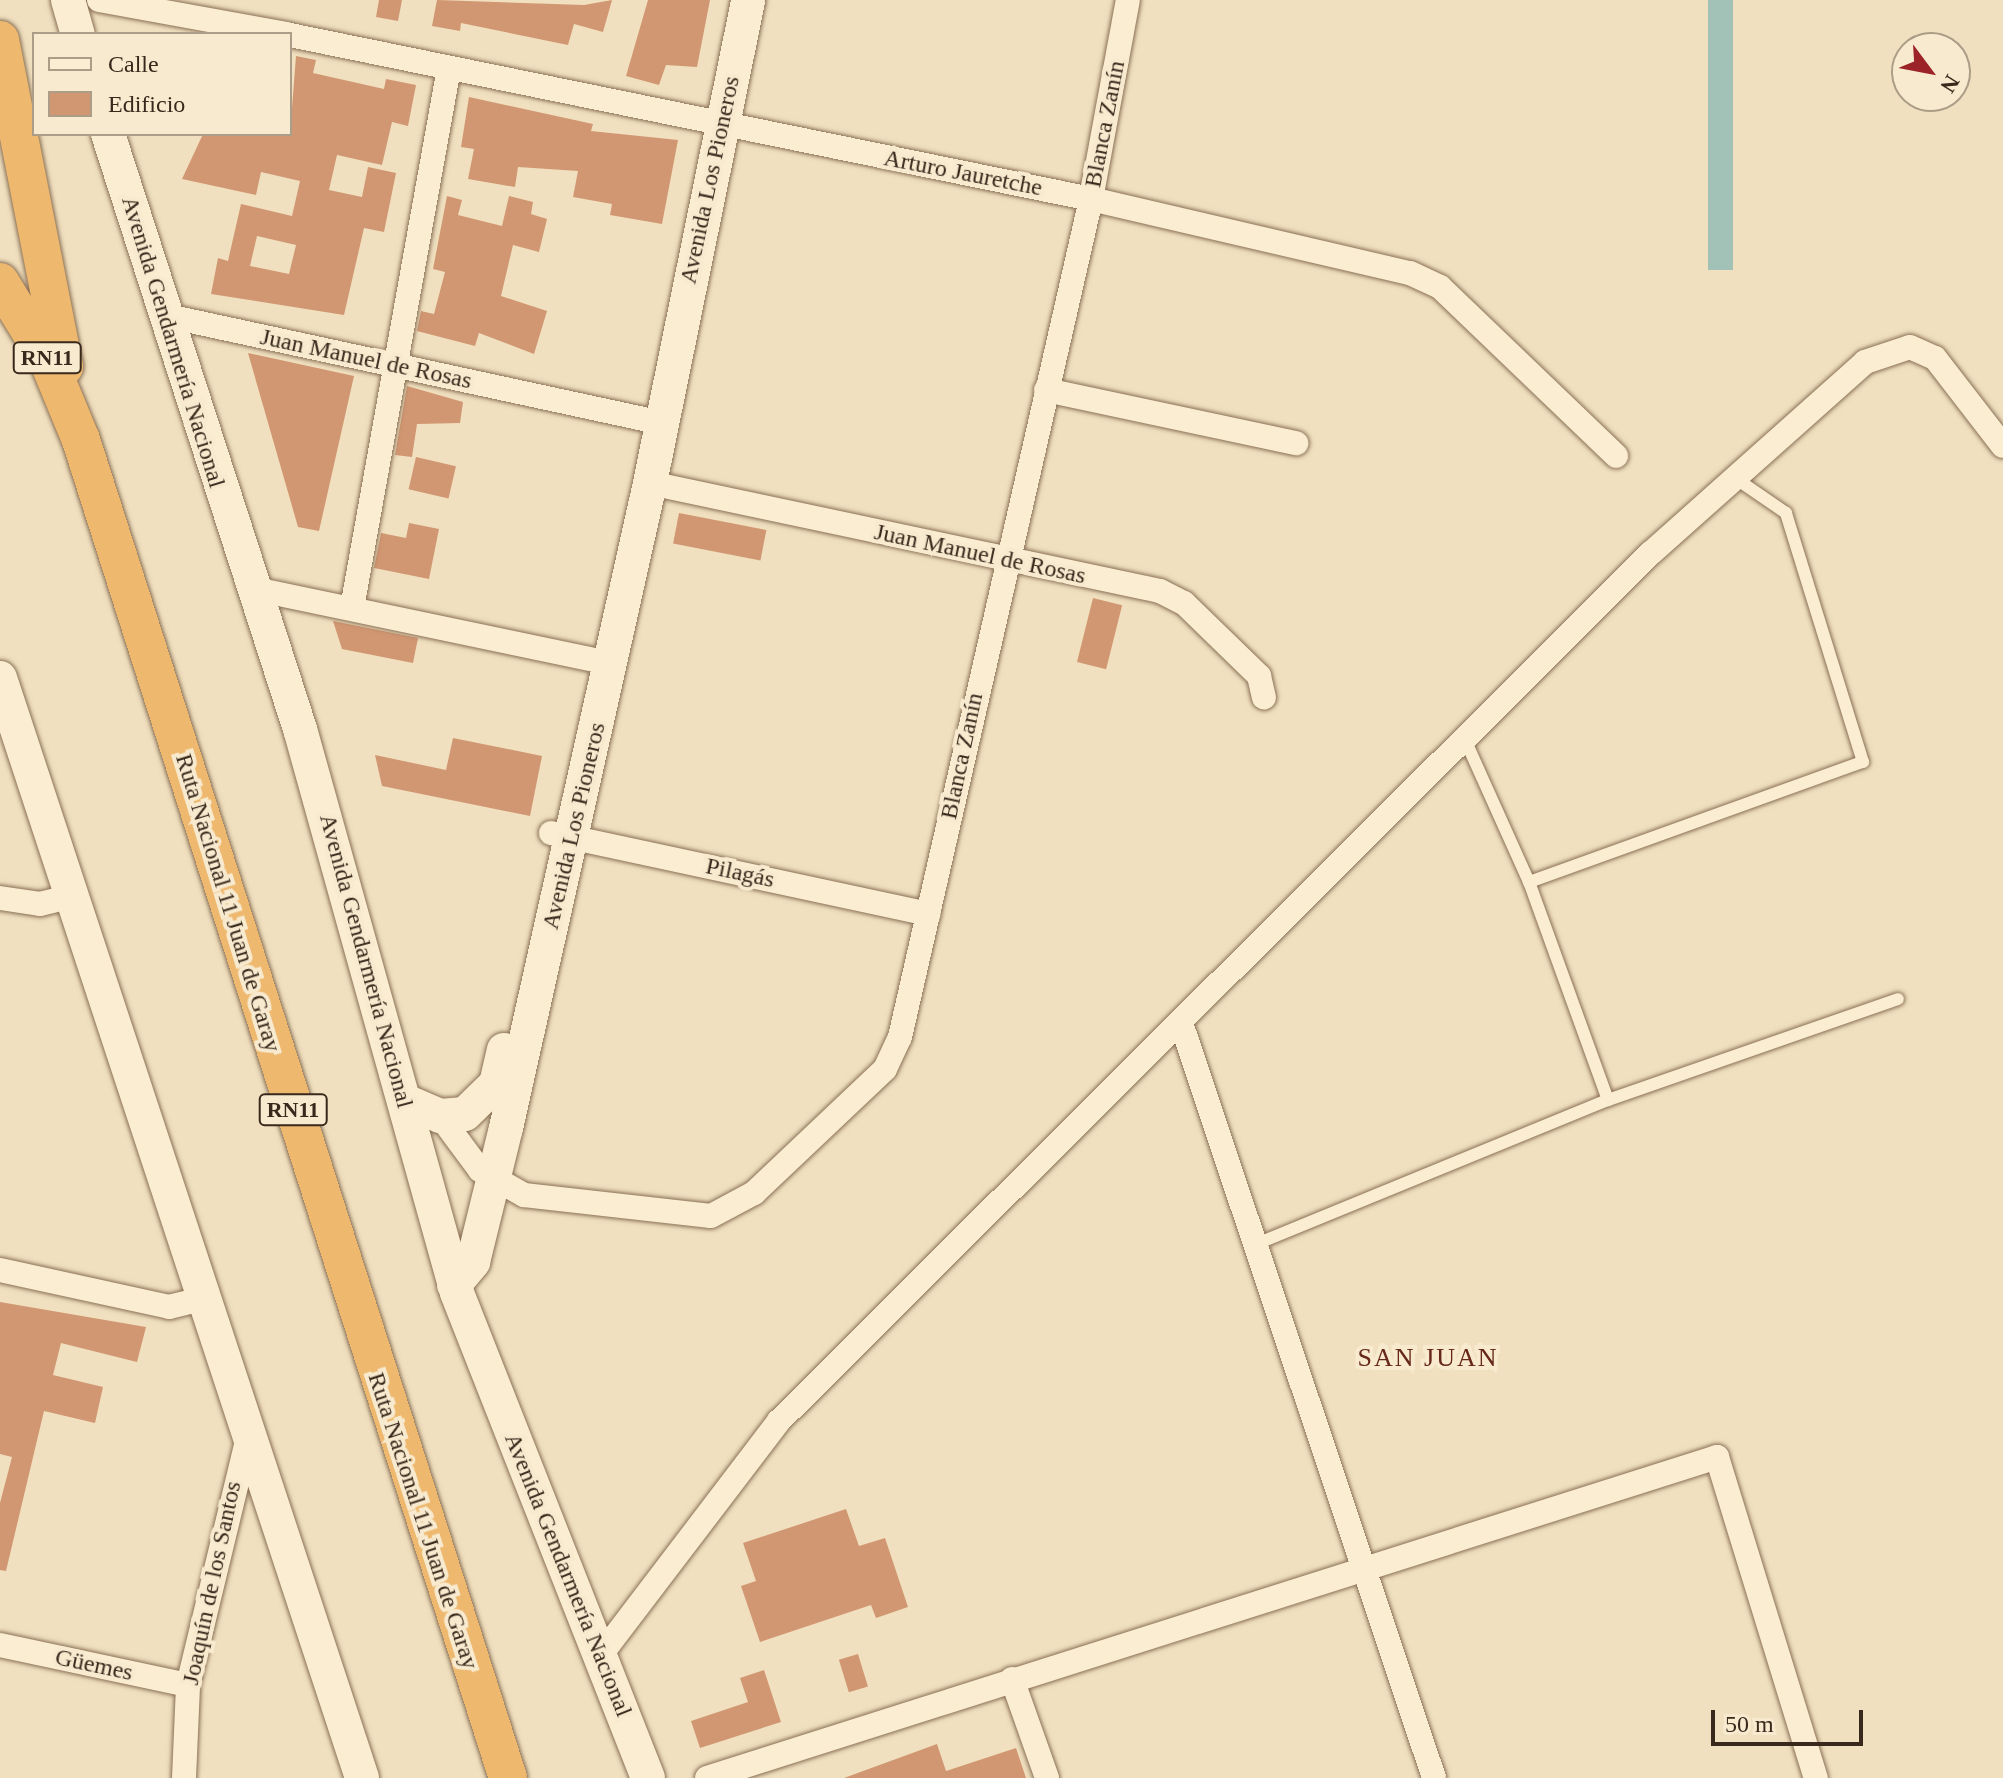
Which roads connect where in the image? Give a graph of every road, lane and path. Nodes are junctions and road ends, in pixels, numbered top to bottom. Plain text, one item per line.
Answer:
1 (68, 0) edge
2 (99, 0) edge
3 (748, 0) edge
4 (1128, 0) edge
5 (184, 6) edge
6 (77, 32) edge
7 (282, 32) edge
8 (292, 35) edge
9 (0, 40) edge
10 (449, 68) junction
11 (721, 124) junction
12 (109, 136) edge
13 (1091, 199) junction
14 (0, 282) edge
15 (163, 315) junction
16 (392, 365) junction
17 (1046, 390) junction
18 (652, 421) junction
19 (81, 440) junction
20 (1296, 443) dead end
21 (2003, 446) edge
22 (1616, 456) dead end
23 (1735, 478) junction
24 (650, 483) junction
25 (1005, 561) junction
26 (250, 588) junction
27 (352, 608) junction
28 (600, 661) junction
29 (0, 678) edge
30 (1264, 697) dead end
31 (1466, 742) junction
32 (561, 835) junction
33 (1529, 882) junction
34 (73, 896) junction
35 (0, 898) edge
36 (928, 914) junction
37 (1898, 999) dead end
38 (1182, 1026) junction
39 (1608, 1100) junction
40 (405, 1101) junction
41 (440, 1116) junction
42 (494, 1180) junction
43 (1254, 1245) junction
44 (0, 1270) edge
45 (454, 1285) junction
46 (202, 1299) junction
47 (248, 1437) junction
48 (1359, 1565) junction
49 (0, 1645) edge
50 (603, 1652) junction
51 (1012, 1679) junction
52 (188, 1685) junction
53 (184, 1778) edge
54 (362, 1778) edge
55 (508, 1778) edge
56 (648, 1778) edge
57 (707, 1778) edge
58 (1047, 1778) edge
59 (1434, 1778) edge
60 (1816, 1778) edge

1 - 6 main road
2 - 5 street, Arturo Jauretche
3 - 11 main road, Avenida Los Pioneros
4 - 13 street, Blanca Zanín
5 - 7 street, Arturo Jauretche
8 - 10 street, Arturo Jauretche
9 - 19 highway, Ruta Nacional 11 Juan de Garay / RN11
10 - 11 street, Arturo Jauretche
10 - 16 street
11 - 13 street, Arturo Jauretche
11 - 18 main road, Avenida Los Pioneros
12 - 15 main road, Avenida Gendarmería Nacional
13 - 17 street, Blanca Zanín
13 - 22 street, Arturo Jauretche
14 - 19 highway, Ruta Nacional 11 Juan de Garay / RN11
15 - 16 street, Juan Manuel de Rosas
15 - 26 main road, Avenida Gendarmería Nacional
16 - 18 street, Juan Manuel de Rosas
16 - 27 street
17 - 20 street
17 - 25 street, Blanca Zanín
18 - 24 main road, Avenida Los Pioneros
18 - 28 main road, Avenida Los Pioneros
19 - 55 highway, Ruta Nacional 11 Juan de Garay / RN11
21 - 23 street
23 - 31 street
23 - 33 lane
24 - 25 street, Juan Manuel de Rosas
24 - 28 main road, Avenida Los Pioneros
25 - 30 street, Juan Manuel de Rosas
25 - 36 street, Blanca Zanín
26 - 27 street
26 - 40 main road, Avenida Gendarmería Nacional
27 - 28 street
28 - 32 main road, Avenida Los Pioneros
29 - 34 main road
31 - 33 lane
31 - 38 street
32 - 36 street, Pilagás
32 - 41 main road, Avenida Los Pioneros
32 - 42 main road, Avenida Los Pioneros
33 - 39 lane
34 - 35 street
34 - 46 main road
36 - 42 street, Blanca Zanín
37 - 39 lane
38 - 43 street
38 - 50 street
39 - 43 lane
40 - 41 main road
40 - 45 main road, Avenida Gendarmería Nacional
41 - 42 street
42 - 45 main road, Avenida Los Pioneros
43 - 48 street
44 - 46 street
45 - 50 main road, Avenida Gendarmería Nacional
46 - 47 main road
47 - 52 street, Joaquín de los Santos
47 - 54 main road
48 - 51 street
48 - 59 street
48 - 60 street
49 - 52 street, Güemes
50 - 56 main road, Avenida Gendarmería Nacional
51 - 57 street
51 - 58 street
52 - 53 street, Joaquín de los Santos

